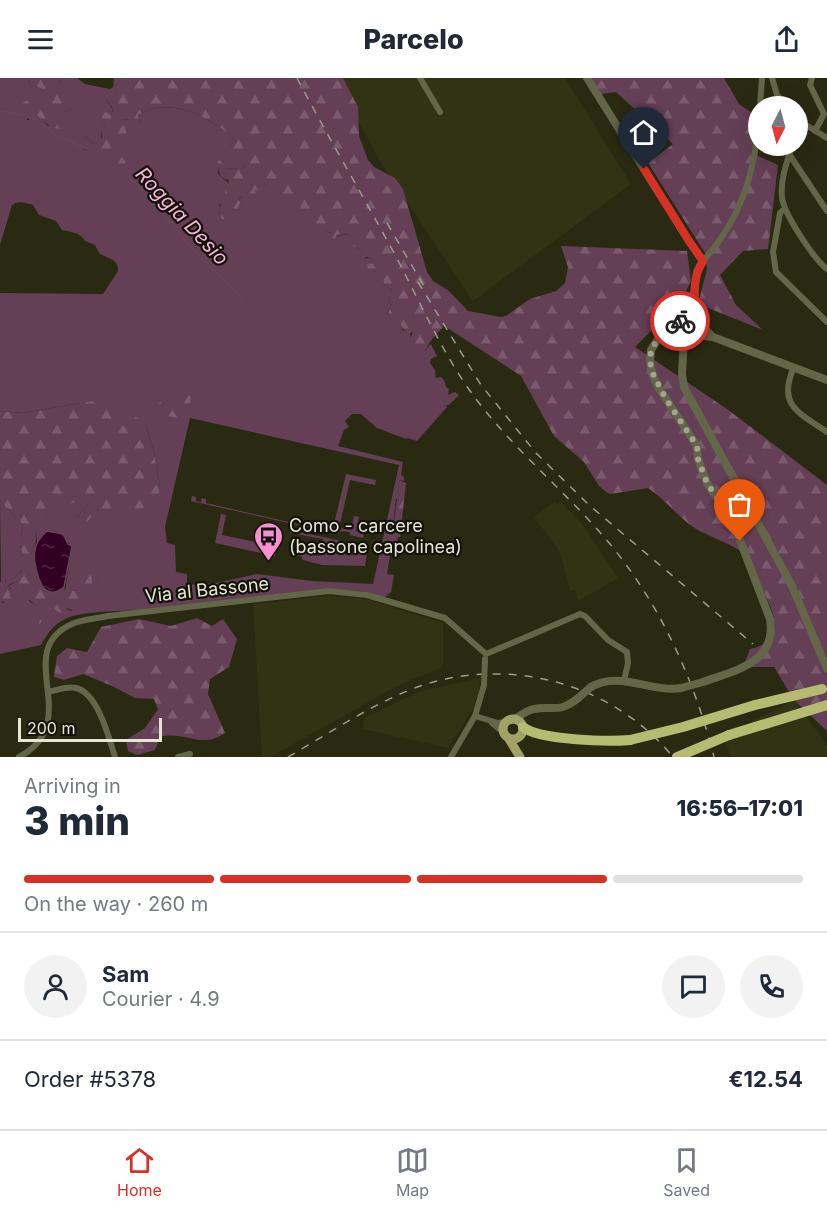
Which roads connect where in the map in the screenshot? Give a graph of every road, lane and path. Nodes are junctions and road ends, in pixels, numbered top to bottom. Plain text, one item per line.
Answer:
1 (420, 78) edge
2 (587, 78) edge
3 (762, 78) edge
4 (772, 78) edge
5 (805, 78) edge
6 (811, 81) edge
7 (761, 96) edge
8 (778, 96) edge
9 (440, 112) dead end
10 (808, 128) edge
11 (815, 131) junction
12 (827, 138) edge
13 (754, 156) edge
14 (788, 156) edge
15 (790, 156) edge
16 (786, 165) junction
17 (797, 166) junction
18 (785, 208) junction
19 (827, 211) edge
20 (694, 246) junction
21 (703, 261) junction
22 (827, 269) edge
23 (696, 279) junction
24 (694, 292) junction
25 (681, 321) junction
26 (827, 322) edge
27 (699, 323) junction
28 (660, 336) junction
29 (688, 336) junction
30 (713, 337) junction
31 (794, 367) junction
32 (827, 380) edge
33 (827, 432) edge
34 (485, 656) junction
35 (827, 669) edge
36 (624, 681) junction
37 (822, 689) dead end
38 (48, 692) junction
39 (827, 705) edge
40 (475, 716) junction
41 (489, 721) junction
42 (516, 726) junction
43 (507, 735) junction
44 (190, 754) dead end
45 (19, 757) edge
46 (115, 757) edge
47 (178, 757) edge
48 (451, 757) edge
49 (520, 757) edge
50 (676, 757) edge

1 - 9 street
2 - 20 street
3 - 7 street
4 - 8 street
5 - 6 street
6 - 11 street
10 - 11 street
11 - 12 street
13 - 21 street
14 - 16 street
15 - 17 street
16 - 17 street
16 - 18 street
17 - 19 street
18 - 22 street
18 - 26 street
20 - 21 street
20 - 23 street
21 - 23 street
23 - 24 street
24 - 25 street
24 - 27 street
25 - 27 street
25 - 28 street
25 - 29 street
27 - 29 street
27 - 30 street
28 - 29 street
28 - 36 street, bridge
29 - 30 street
29 - 35 street
30 - 31 street
31 - 32 street
31 - 33 street
34 - 36 street
34 - 38 street, Via al Bassone
34 - 40 street, bridge
36 - 42 street, bridge
37 - 42 highway, bridge
38 - 45 street, Via al Bassone
38 - 46 street
39 - 50 highway, bridge
40 - 41 street
40 - 48 street
41 - 42 street
41 - 43 street
42 - 43 main road
42 - 43 main road
42 - 49 main road
43 - 49 main road
44 - 47 street

